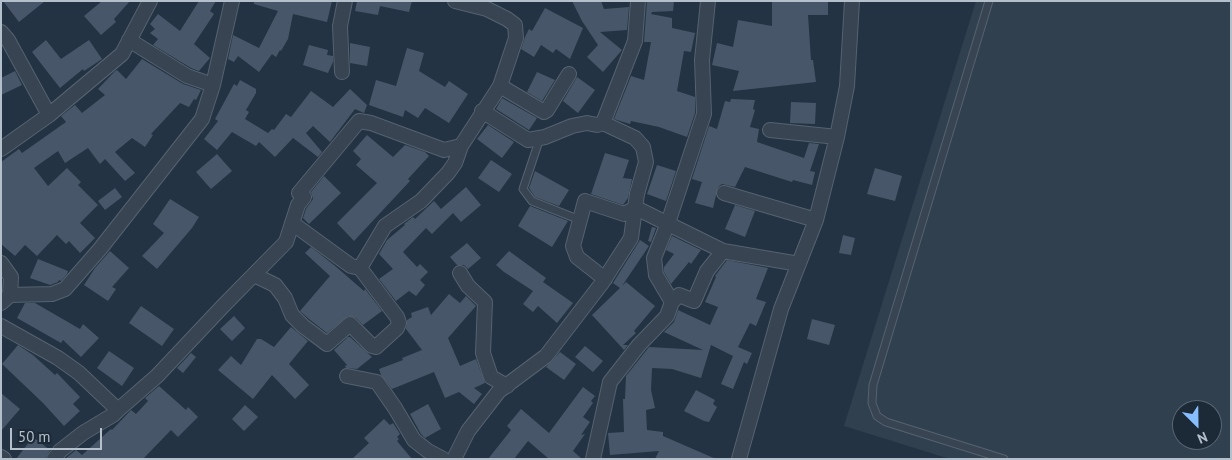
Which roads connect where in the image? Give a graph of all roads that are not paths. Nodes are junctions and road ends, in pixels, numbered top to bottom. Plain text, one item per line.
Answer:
1 (150, 1) edge
2 (232, 1) edge
3 (345, 1) edge
4 (455, 1) edge
5 (638, 1) edge
6 (708, 1) edge
7 (852, 1) edge
8 (989, 1) edge
9 (1, 32) edge
10 (129, 40) junction
11 (342, 72) dead end
12 (569, 74) dead end
13 (214, 85) junction
14 (500, 86) junction
15 (482, 111) junction
16 (49, 115) junction
17 (604, 123) junction
18 (770, 130) dead end
19 (837, 137) junction
20 (540, 138) junction
21 (461, 146) junction
22 (1, 148) edge
23 (724, 193) dead end
24 (636, 208) junction
25 (580, 220) junction
26 (816, 220) junction
27 (292, 223) junction
28 (668, 223) junction
29 (723, 250) junction
30 (1, 263) edge
31 (799, 264) junction
32 (360, 268) junction
33 (460, 273) dead end
34 (254, 275) junction
35 (604, 279) junction
36 (6, 299) edge
37 (672, 302) junction
38 (1, 326) edge
39 (347, 376) dead end
40 (507, 386) junction
41 (118, 410) junction
42 (54, 459) edge
43 (443, 459) edge
44 (454, 459) edge
45 (594, 459) edge
46 (739, 459) edge
47 (1004, 459) edge

1 - 10 street
2 - 13 street
3 - 11 street
4 - 14 street
5 - 17 street
6 - 28 street
7 - 19 street
8 - 47 lane
9 - 16 street
10 - 13 street
10 - 16 street
12 - 14 street
13 - 36 street
14 - 15 street
15 - 20 street
15 - 21 street
16 - 22 street
17 - 20 street
17 - 24 street
18 - 19 street
19 - 26 street
20 - 25 lane
21 - 27 street
21 - 32 street
23 - 26 street
24 - 25 street
24 - 28 street
24 - 35 street
25 - 35 street
26 - 31 street
27 - 32 street
27 - 34 street
28 - 29 street
28 - 37 street
29 - 31 street
29 - 37 street
30 - 36 street
31 - 46 street
32 - 34 street
33 - 40 street
34 - 41 street
35 - 40 street
37 - 45 street
38 - 41 street
39 - 43 street
40 - 44 street
41 - 42 street

